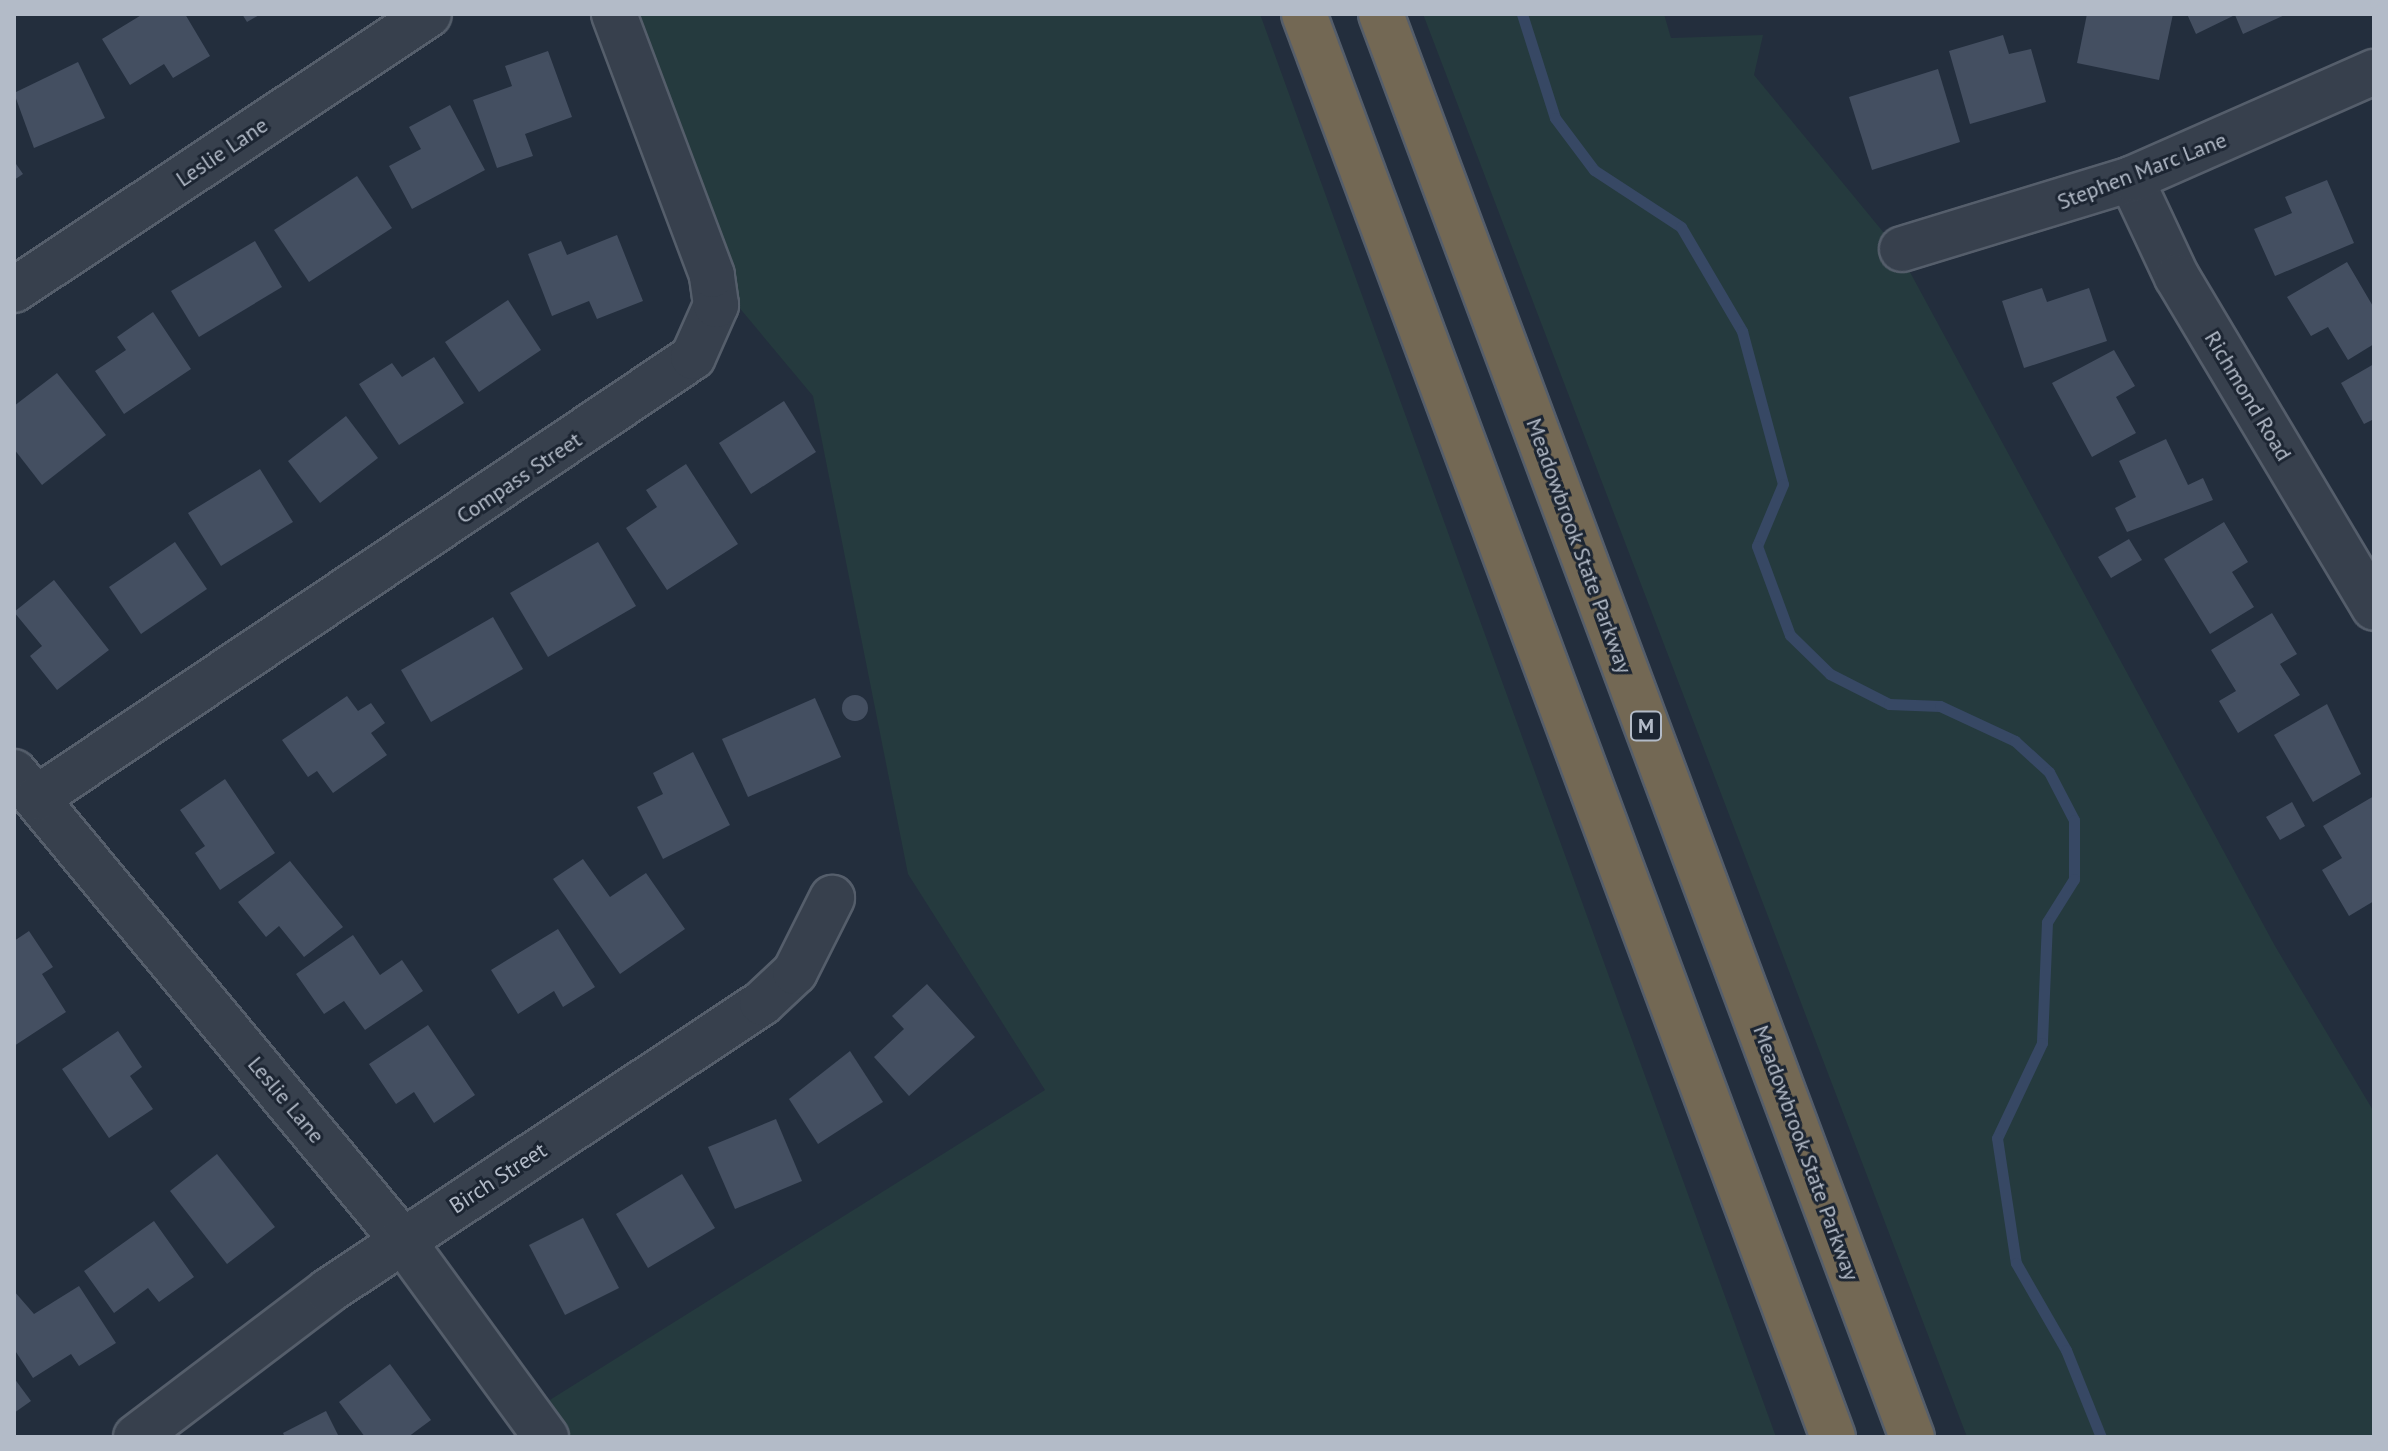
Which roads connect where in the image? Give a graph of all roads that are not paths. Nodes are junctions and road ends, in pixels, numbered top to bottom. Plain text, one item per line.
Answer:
1 (429, 14) edge
2 (614, 14) edge
3 (1304, 14) edge
4 (1381, 14) edge
5 (2374, 72) edge
6 (2131, 179) junction
7 (1902, 249) dead end
8 (14, 290) edge
9 (2374, 608) edge
10 (25, 785) edge
11 (832, 898) dead end
12 (403, 1241) junction
13 (136, 1437) edge
14 (546, 1437) edge
15 (1833, 1437) edge
16 (1912, 1437) edge

1 - 8 street, Leslie Lane
2 - 10 street, Compass Street
3 - 15 highway
4 - 16 highway, Meadowbrook State Parkway / M
5 - 6 street, Stephen Marc Lane
6 - 7 street, Stephen Marc Lane
6 - 9 street, Richmond Road
10 - 12 street, Leslie Lane
11 - 12 street, Birch Street
12 - 13 street, Birch Street
12 - 14 street, Leslie Lane

